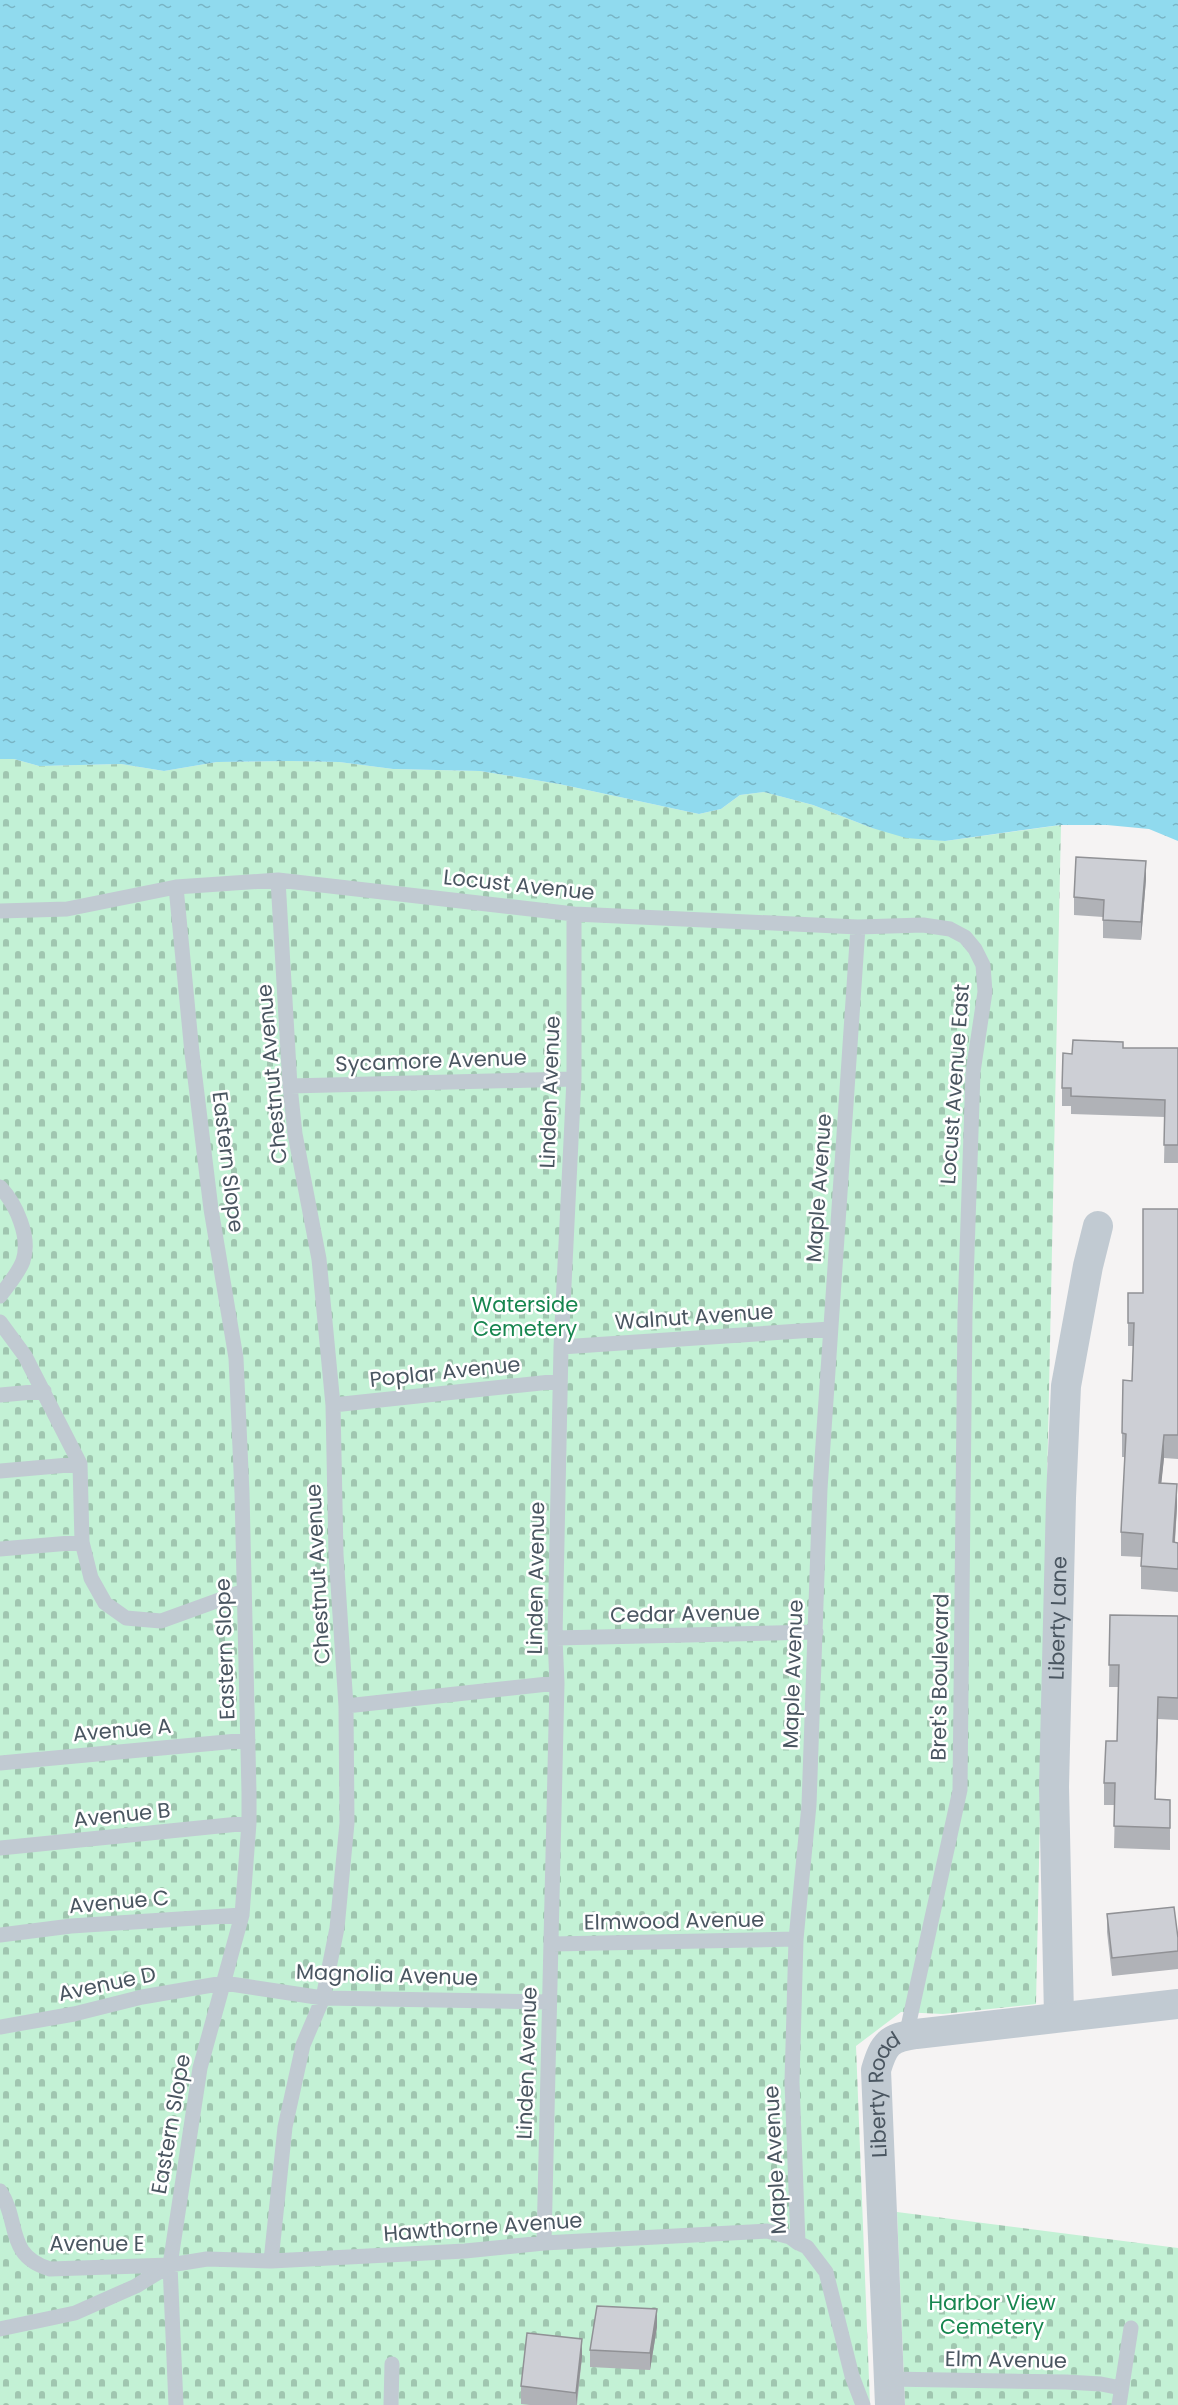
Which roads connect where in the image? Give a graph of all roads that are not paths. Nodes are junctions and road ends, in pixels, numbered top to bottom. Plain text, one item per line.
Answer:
1 (278, 880) junction
2 (176, 887) junction
3 (0, 911) edge
4 (574, 914) junction
5 (858, 927) junction
6 (574, 1079) junction
7 (290, 1086) junction
8 (0, 1187) edge
9 (1098, 1226) dead end
10 (0, 1296) edge
11 (965, 1313) joint
12 (0, 1322) edge
13 (830, 1329) junction
14 (561, 1347) junction
15 (560, 1381) junction
16 (44, 1391) junction
17 (0, 1395) edge
18 (333, 1405) junction
19 (80, 1464) junction
20 (0, 1471) edge
21 (82, 1542) junction
22 (0, 1549) edge
23 (244, 1591) junction
24 (816, 1632) junction
25 (555, 1638) junction
26 (557, 1683) junction
27 (346, 1706) junction
28 (248, 1740) junction
29 (0, 1763) edge
30 (249, 1823) junction
31 (0, 1848) edge
32 (242, 1915) junction
33 (0, 1935) edge
34 (796, 1939) junction
35 (552, 1944) junction
36 (224, 1983) junction
37 (323, 1998) junction
38 (549, 2002) junction
39 (1178, 2004) edge
40 (1059, 2016) junction
41 (0, 2027) edge
42 (906, 2036) junction
43 (0, 2191) edge
44 (544, 2243) junction
45 (798, 2243) junction
46 (271, 2260) junction
47 (170, 2265) junction
48 (1131, 2328) dead end
49 (0, 2329) edge
50 (392, 2364) dead end
51 (1121, 2388) junction
52 (890, 2392) edge
53 (176, 2405) edge
54 (392, 2405) edge
55 (863, 2405) edge
56 (1119, 2405) edge

1 - 2 lane, Locust Avenue
1 - 4 lane, Locust Avenue
1 - 7 lane, Chestnut Avenue
2 - 3 lane, Locust Avenue
2 - 23 lane, Eastern Slope
4 - 5 lane, Locust Avenue
4 - 6 lane, Linden Avenue
5 - 11 lane, Locust Avenue East
5 - 13 lane, Maple Avenue
6 - 7 lane, Sycamore Avenue
6 - 14 lane, Linden Avenue
7 - 18 lane, Chestnut Avenue
8 - 10 lane
9 - 40 street, Liberty Lane
11 - 42 lane, Bret's Boulevard
12 - 16 lane
13 - 14 lane, Walnut Avenue
13 - 24 lane, Maple Avenue
14 - 15 lane, Linden Avenue
15 - 18 lane, Poplar Avenue
15 - 25 lane, Linden Avenue
16 - 17 lane
16 - 19 lane
18 - 27 lane, Chestnut Avenue
19 - 20 lane
19 - 21 lane
21 - 22 lane
21 - 23 lane
23 - 28 lane, Eastern Slope
24 - 25 lane, Cedar Avenue
24 - 34 lane, Maple Avenue
25 - 26 lane, Linden Avenue
26 - 27 lane
26 - 35 lane, Linden Avenue
27 - 37 lane, Chestnut Avenue
28 - 29 lane, Avenue A
28 - 30 lane, Eastern Slope
30 - 31 lane, Avenue B
30 - 32 lane, Eastern Slope
32 - 33 lane, Avenue C
32 - 36 lane, Eastern Slope
34 - 35 lane, Elmwood Avenue
34 - 45 lane, Maple Avenue
35 - 38 lane, Linden Avenue
36 - 37 lane, Magnolia Avenue
36 - 41 lane, Avenue D
36 - 47 lane, Eastern Slope
37 - 38 lane, Magnolia Avenue
37 - 46 lane, Chestnut Avenue
38 - 44 lane, Linden Avenue
39 - 40 street, Liberty Road
40 - 42 street, Liberty Road
42 - 52 street, Liberty Road
43 - 47 lane, Avenue E
44 - 45 lane, Hawthorne Avenue
44 - 46 lane, Hawthorne Avenue
45 - 55 lane, Maple Avenue
46 - 47 lane, Hawthorne Avenue
47 - 49 lane
47 - 53 lane, Eastern Slope
48 - 51 lane
50 - 54 lane
51 - 52 lane, Elm Avenue
51 - 56 lane

